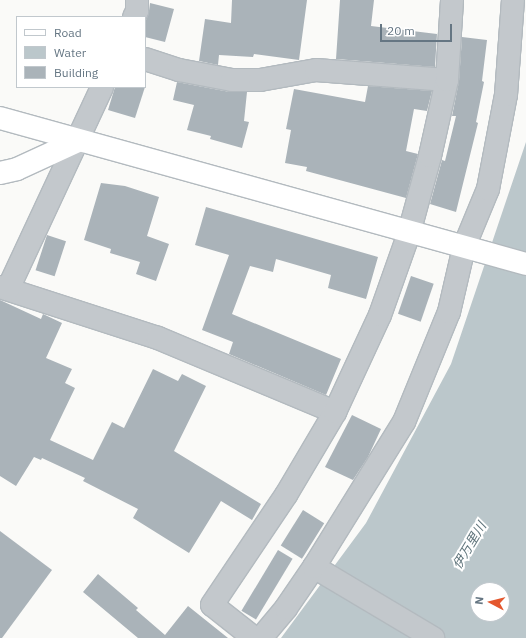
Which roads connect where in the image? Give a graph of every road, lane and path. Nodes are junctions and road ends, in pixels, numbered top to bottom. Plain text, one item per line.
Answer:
1 (137, 0) edge
2 (452, 0) edge
3 (513, 0) edge
4 (134, 16) edge
5 (146, 59) edge
6 (447, 80) junction
7 (102, 88) edge
8 (0, 118) edge
9 (78, 141) junction
10 (0, 173) edge
11 (409, 233) junction
12 (464, 247) junction
13 (526, 264) edge
14 (4, 288) edge
15 (335, 412) junction
16 (314, 567) junction
17 (254, 638) edge
18 (261, 638) edge
19 (433, 638) edge

1 - 4 street
2 - 6 street
3 - 12 street
5 - 6 street
6 - 11 street
7 - 9 street
8 - 9 street
9 - 10 street
9 - 11 street
9 - 14 street
11 - 12 street
11 - 15 street
12 - 13 street
12 - 16 street
14 - 15 street
15 - 17 street
16 - 18 street
16 - 19 street

